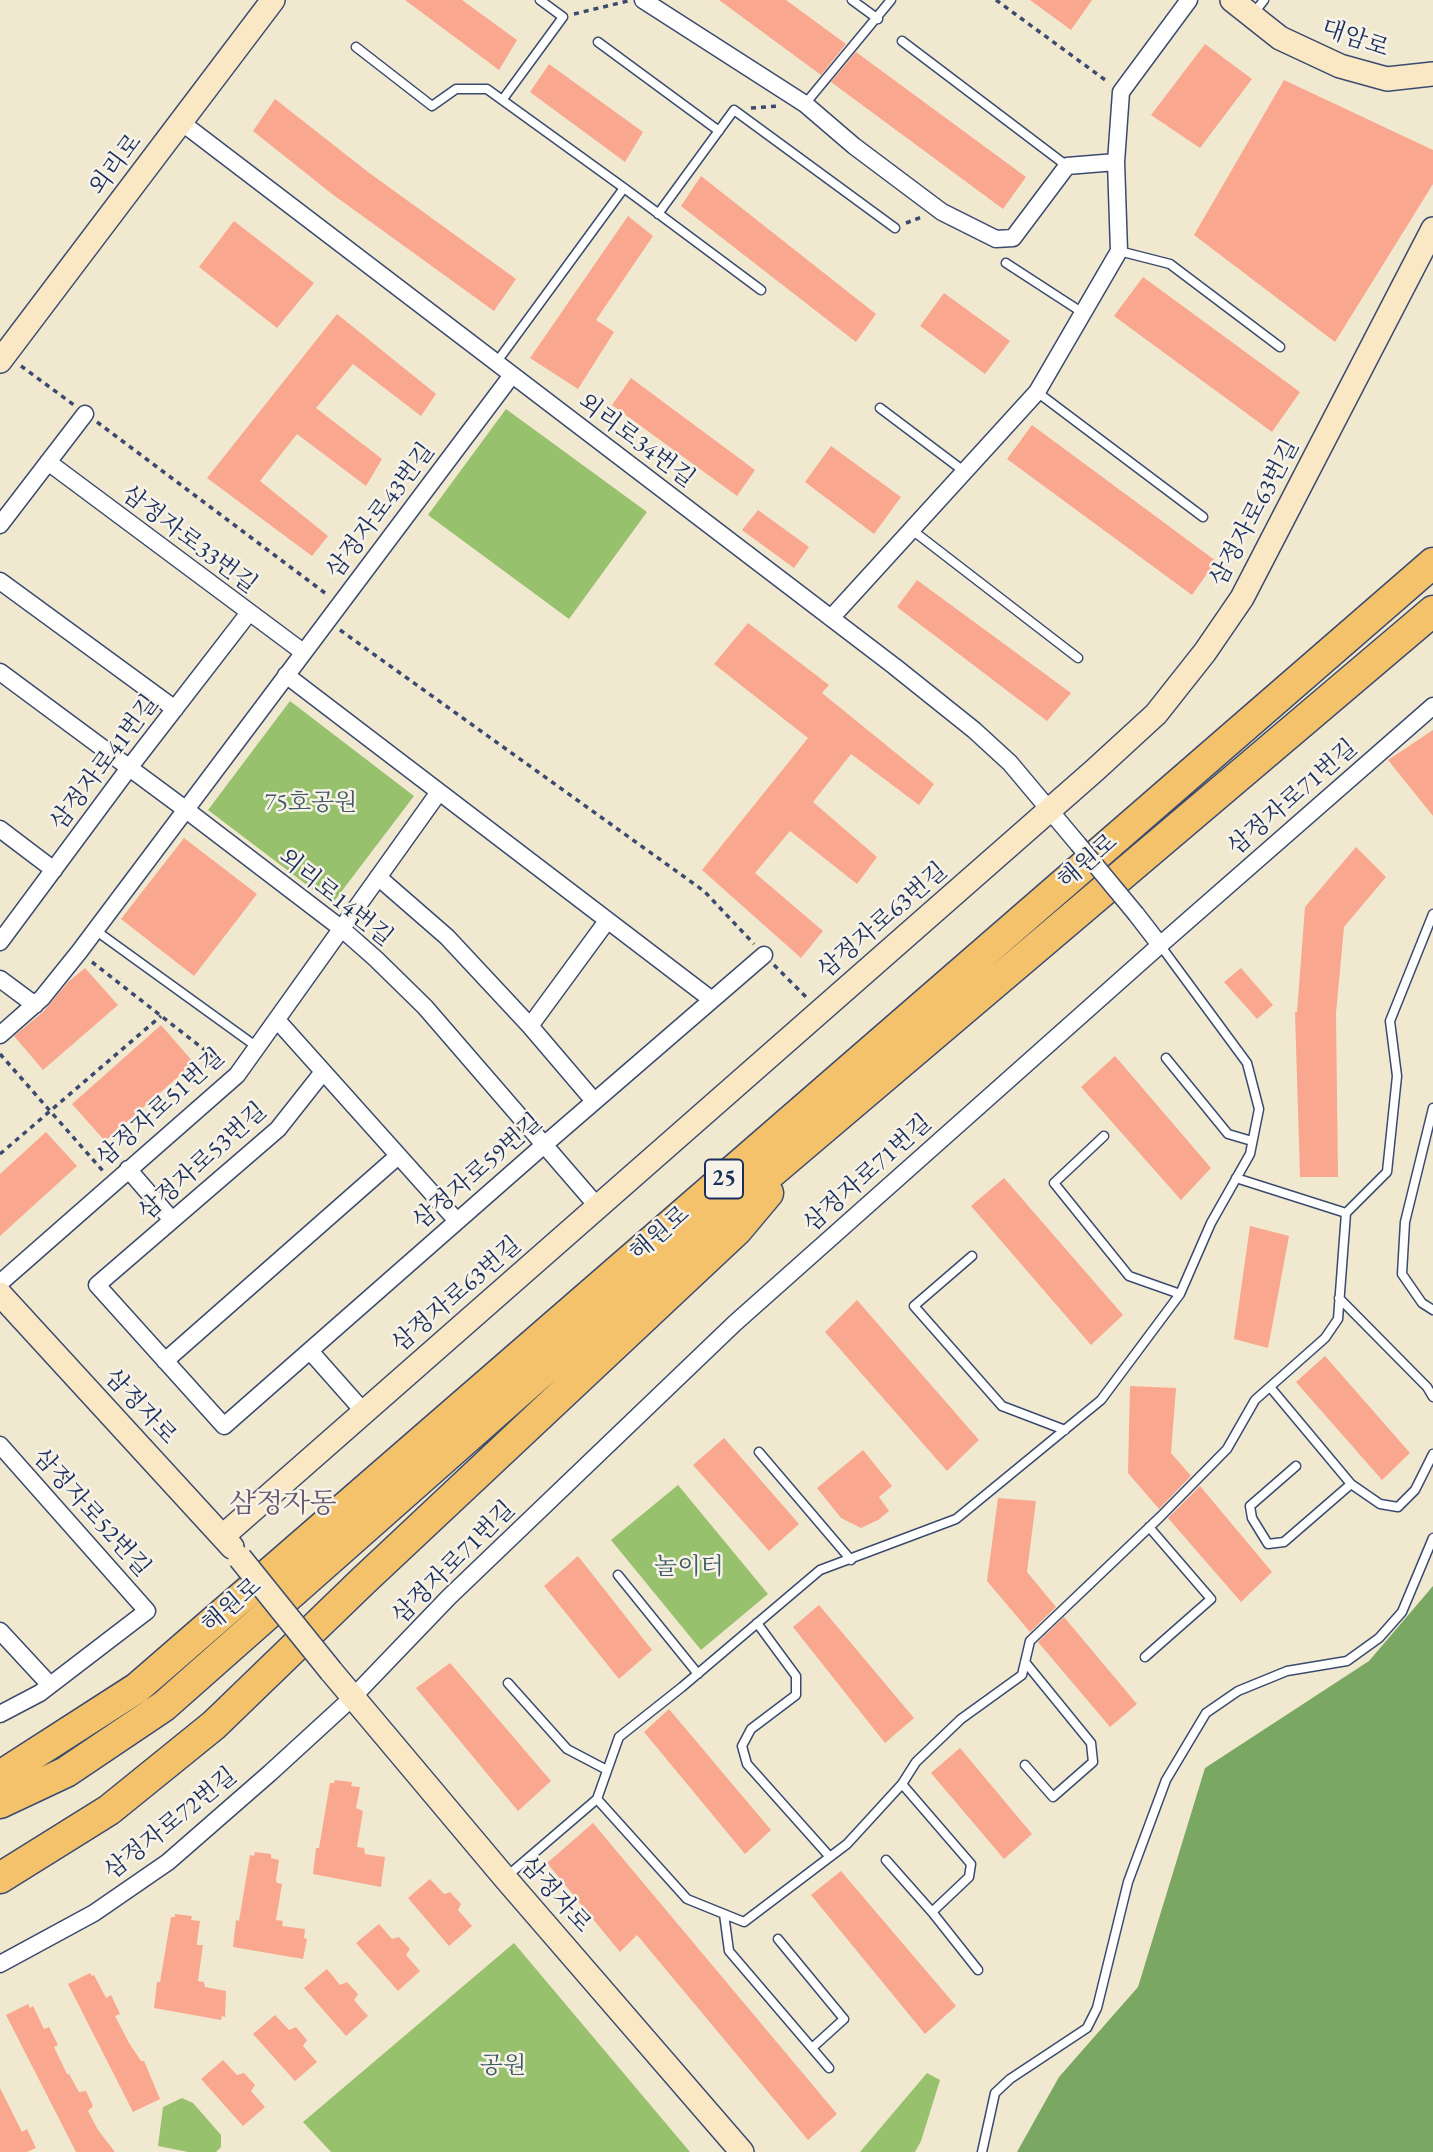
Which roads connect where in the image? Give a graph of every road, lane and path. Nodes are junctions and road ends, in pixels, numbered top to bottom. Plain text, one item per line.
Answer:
1 (273, 0) edge
2 (540, 0) edge
3 (630, 0) edge
4 (643, 0) edge
5 (852, 0) edge
6 (891, 0) edge
7 (996, 0) edge
8 (1189, 0) edge
9 (1232, 0) edge
10 (1258, 8) edge
11 (563, 17) junction
12 (878, 19) junction
13 (598, 41) dead end
14 (902, 41) dead end
15 (356, 47) dead end
16 (1433, 74) edge
17 (1121, 92) junction
18 (503, 99) junction
19 (805, 104) junction
20 (734, 110) junction
21 (181, 122) junction
22 (719, 131) junction
23 (1116, 162) junction
24 (1068, 166) junction
25 (624, 188) junction
26 (942, 212) junction
27 (658, 214) junction
28 (895, 228) joint
29 (1433, 229) edge
30 (1119, 251) junction
31 (1006, 263) dead end
32 (761, 290) dead end
33 (1083, 313) junction
34 (1280, 347) dead end
35 (2, 358) edge
36 (496, 363) junction
37 (512, 375) junction
38 (1037, 392) junction
39 (880, 408) dead end
40 (85, 414) junction
41 (48, 462) junction
42 (965, 472) junction
43 (1203, 517) dead end
44 (0, 525) edge
45 (912, 530) junction
46 (1433, 563) edge
47 (0, 581) edge
48 (340, 604) junction
49 (1433, 611) edge
50 (248, 614) junction
51 (831, 618) junction
52 (327, 621) junction
53 (303, 652) junction
54 (1078, 658) dead end
55 (0, 672) edge
56 (286, 675) junction
57 (1433, 706) edge
58 (174, 709) junction
59 (129, 768) junction
60 (439, 792) junction
61 (185, 809) junction
62 (1049, 810) junction
63 (0, 830) edge
64 (54, 870) junction
65 (378, 877) junction
66 (704, 891) dead end
67 (1433, 914) edge
68 (607, 920) junction
69 (342, 929) junction
70 (95, 930) junction
71 (0, 942) edge
72 (1160, 945) junction
73 (79, 952) junction
74 (764, 955) dead end
75 (0, 979) edge
76 (712, 1000) junction
77 (35, 1005) junction
78 (162, 1016) junction
79 (276, 1020) junction
80 (530, 1026) junction
81 (0, 1035) edge
82 (257, 1047) junction
83 (0, 1054) edge
84 (1166, 1058) dead end
85 (323, 1072) junction
86 (237, 1075) junction
87 (594, 1101) junction
88 (1433, 1108) edge
89 (51, 1111) junction
90 (821, 1131) junction
91 (1104, 1136) dead end
92 (1252, 1141) junction
93 (544, 1144) junction
94 (0, 1154) edge
95 (398, 1156) junction
96 (128, 1169) junction
97 (1236, 1178) junction
98 (113, 1182) junction
99 (598, 1207) junction
100 (1346, 1213) junction
101 (172, 1220) junction
102 (457, 1222) junction
103 (972, 1256) dead end
104 (0, 1283) edge
105 (0, 1294) edge
106 (1180, 1294) junction
107 (1339, 1298) junction
108 (1433, 1310) edge
109 (310, 1350) junction
110 (165, 1361) junction
111 (1270, 1387) junction
112 (1433, 1397) edge
113 (364, 1412) junction
114 (224, 1426) joint
115 (1065, 1430) junction
116 (0, 1445) edge
117 (759, 1452) dead end
118 (1433, 1454) edge
119 (1296, 1466) dead end
120 (1351, 1484) junction
121 (1149, 1527) junction
122 (223, 1536) junction
123 (1433, 1538) edge
124 (850, 1560) junction
125 (618, 1575) dead end
126 (757, 1623) junction
127 (0, 1630) edge
128 (1145, 1657) dead end
129 (1025, 1662) junction
130 (698, 1674) junction
131 (508, 1683) dead end
132 (50, 1685) junction
133 (353, 1697) junction
134 (0, 1714) edge
135 (1025, 1765) dead end
136 (607, 1770) junction
137 (0, 1776) edge
138 (902, 1784) junction
139 (597, 1799) junction
140 (0, 1803) edge
141 (830, 1857) junction
142 (886, 1860) dead end
143 (0, 1878) edge
144 (505, 1878) junction
145 (932, 1912) junction
146 (724, 1914) junction
147 (778, 1939) dead end
148 (0, 1964) edge
149 (978, 1970) dead end
150 (812, 2048) junction
151 (829, 2068) dead end
152 (742, 2152) edge
153 (982, 2152) edge

1 - 21 street, 외리로
2 - 11 lane
3 - 11 path
4 - 19 street
5 - 12 lane
6 - 12 lane
7 - 17 path
8 - 17 street
9 - 10 street, 대암로
10 - 16 street, 대암로
11 - 18 lane
12 - 19 lane
13 - 22 lane
14 - 24 lane
15 - 18 lane
17 - 23 street
18 - 25 lane
19 - 20 path
19 - 26 street
20 - 22 lane
20 - 28 lane
21 - 35 street, 외리로
21 - 36 street, 외리로34번길
22 - 27 lane
23 - 24 street
23 - 30 street
24 - 26 street
25 - 27 lane
25 - 36 lane
26 - 28 path
27 - 32 lane
29 - 62 street, 삼정자로63번길
30 - 33 street
30 - 34 lane
31 - 33 lane
33 - 38 street
35 - 40 path
36 - 37 street, 외리로34번길
37 - 48 street, 삼정자로43번길
37 - 51 street, 외리로34번길
38 - 42 street
38 - 43 lane
39 - 42 lane
40 - 41 street
40 - 48 path
41 - 44 street
41 - 50 street, 삼정자로33번길
42 - 45 street
45 - 51 street
45 - 54 lane
46 - 137 highway, 해원로 / 25
47 - 58 street
48 - 52 street, 삼정자로43번길
49 - 90 highway, 해원로 / 25
50 - 53 street, 삼정자로33번길
50 - 58 street, 삼정자로41번길
51 - 62 street, 외리로34번길
52 - 53 street, 삼정자로43번길
52 - 66 path
53 - 56 street, 삼정자로43번길
55 - 59 street, 외리로14번길
56 - 60 street
56 - 61 street, 삼정자로43번길
57 - 72 street, 삼정자로71번길
58 - 59 street, 삼정자로41번길
59 - 61 street, 외리로14번길
59 - 64 street, 삼정자로41번길
60 - 65 street, 삼정자로51번길
60 - 68 street
61 - 69 street, 외리로14번길
61 - 70 street, 삼정자로43번길
62 - 72 street, 외리로34번길, bridge
62 - 99 street, 삼정자로63번길
63 - 64 street
64 - 71 street, 삼정자로41번길
65 - 69 street, 삼정자로51번길
65 - 80 street
67 - 100 lane
68 - 76 street
68 - 80 street
69 - 79 street, 삼정자로51번길
69 - 93 street, 외리로14번길
70 - 73 street, 삼정자로43번길
70 - 82 lane
72 - 92 lane
72 - 133 street, 삼정자로71번길
73 - 77 street, 삼정자로43번길
73 - 78 path
74 - 76 street, 삼정자로59번길
75 - 77 street
76 - 87 street, 삼정자로59번길
77 - 81 street, 삼정자로43번길
78 - 86 path
78 - 89 path
79 - 82 street, 삼정자로51번길
79 - 85 street
80 - 87 street
82 - 86 street, 삼정자로51번길
83 - 89 path
84 - 92 lane
85 - 95 street
85 - 101 street, 삼정자로53번길
86 - 96 street, 삼정자로51번길
87 - 93 street, 삼정자로59번길
88 - 108 lane
89 - 94 path
89 - 98 path
90 - 140 highway, 해원로 / 25
90 - 143 highway
91 - 106 lane
92 - 97 lane
93 - 99 street, 외리로14번길
93 - 102 street, 삼정자로59번길
95 - 102 street
95 - 110 street
96 - 98 street, 삼정자로51번길
96 - 101 street
97 - 100 lane
97 - 106 lane
98 - 104 street, 삼정자로51번길
99 - 113 street, 삼정자로63번길
100 - 107 lane
101 - 110 street, 삼정자로53번길
102 - 109 street, 삼정자로59번길
103 - 115 lane
105 - 122 street, 삼정자로
106 - 115 lane
107 - 111 lane
107 - 112 lane
109 - 113 street
109 - 114 street, 삼정자로59번길
110 - 114 street, 삼정자로53번길
111 - 120 lane
111 - 121 lane
113 - 122 street, 삼정자로63번길
115 - 124 lane
116 - 132 street, 삼정자로52번길
117 - 124 lane
118 - 120 lane
119 - 120 lane
121 - 128 lane
121 - 129 lane
122 - 133 street, 삼정자로, bridge
123 - 153 lane
124 - 126 lane
125 - 130 lane
126 - 130 lane
126 - 141 lane
127 - 132 street
129 - 135 lane
129 - 138 lane
130 - 136 lane
131 - 136 lane
132 - 134 street
133 - 144 street, 삼정자로
133 - 148 street, 삼정자로72번길
136 - 139 lane
138 - 141 lane
138 - 145 lane
139 - 144 lane
139 - 146 lane
141 - 146 lane
142 - 145 lane
144 - 152 street, 삼정자로
145 - 149 lane
146 - 150 lane
147 - 150 lane
150 - 151 lane

